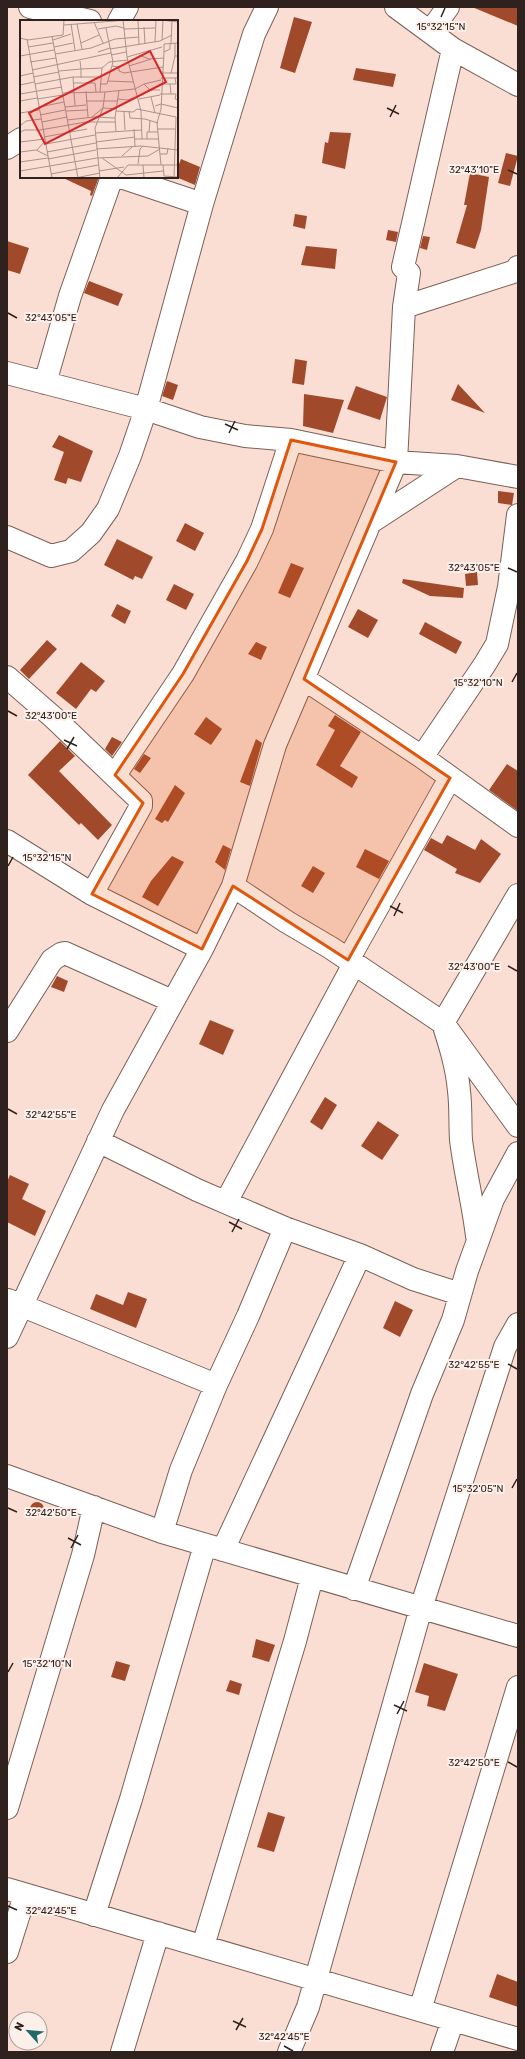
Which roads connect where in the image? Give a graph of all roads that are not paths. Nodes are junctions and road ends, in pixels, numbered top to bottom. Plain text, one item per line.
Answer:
1 (30, 7) edge
2 (128, 7) edge
3 (267, 7) edge
4 (396, 7) edge
5 (448, 7) edge
6 (86, 20) edge
7 (120, 20) edge
8 (430, 32) junction
9 (452, 50) junction
10 (518, 84) edge
11 (20, 140) edge
12 (7, 148) edge
13 (112, 178) edge
14 (124, 178) edge
15 (202, 204) junction
16 (518, 267) edge
17 (404, 307) junction
18 (7, 372) edge
19 (45, 383) junction
20 (146, 409) junction
21 (291, 440) junction
22 (396, 462) junction
23 (457, 466) junction
24 (518, 477) edge
25 (518, 515) edge
26 (371, 522) junction
27 (7, 537) edge
28 (7, 677) edge
29 (304, 680) junction
30 (422, 757) junction
31 (114, 776) junction
32 (450, 778) junction
33 (518, 826) edge
34 (8, 844) edge
35 (233, 886) junction
36 (92, 894) junction
37 (518, 895) edge
38 (202, 949) junction
39 (351, 962) junction
40 (172, 1001) junction
41 (443, 1023) junction
42 (7, 1031) edge
43 (518, 1126) edge
44 (98, 1141) junction
45 (518, 1153) edge
46 (226, 1202) junction
47 (285, 1228) junction
48 (478, 1239) junction
49 (360, 1255) junction
50 (460, 1294) junction
51 (14, 1303) edge
52 (518, 1324) edge
53 (7, 1337) edge
54 (216, 1385) junction
55 (7, 1476) edge
56 (94, 1507) junction
57 (162, 1532) junction
58 (214, 1547) junction
59 (312, 1577) junction
60 (354, 1589) junction
61 (421, 1608) junction
62 (518, 1636) edge
63 (518, 1686) edge
64 (7, 1808) edge
65 (16, 1892) edge
66 (94, 1915) junction
67 (158, 1933) junction
68 (203, 1946) junction
69 (7, 1952) edge
70 (315, 1979) junction
71 (420, 2010) junction
72 (453, 2020) junction
73 (480, 2028) junction
74 (518, 2039) edge
75 (122, 2052) edge
76 (289, 2052) edge
77 (442, 2052) edge
78 (501, 2052) edge

1 - 6 street
2 - 7 street
3 - 15 street
4 - 8 street
5 - 8 street
8 - 9 street
9 - 10 street
9 - 17 street
11 - 12 street
13 - 19 street
14 - 15 street
15 - 20 street
16 - 17 street
17 - 22 street
18 - 19 street
19 - 20 street
20 - 21 street
20 - 27 street
21 - 22 street
21 - 31 street
22 - 23 street
22 - 26 street
23 - 24 street
23 - 26 street
25 - 30 street
26 - 29 street
28 - 31 street
29 - 30 street
29 - 35 street
30 - 32 street
31 - 36 street
32 - 33 street
32 - 39 street
34 - 36 street
35 - 38 street
35 - 39 street
36 - 38 street
37 - 41 street
38 - 40 street
39 - 41 street
39 - 46 street
40 - 42 street
40 - 44 street
41 - 43 street
41 - 48 street
44 - 46 street
44 - 51 street
45 - 48 street
46 - 47 street
47 - 49 street
47 - 54 street
48 - 50 street
49 - 50 street
49 - 58 street
50 - 60 street
51 - 53 street
51 - 54 street
52 - 61 street
54 - 57 street
55 - 56 street
56 - 57 street
56 - 64 street
57 - 58 street
58 - 59 street
58 - 66 street
59 - 60 street
59 - 68 street
60 - 61 street
61 - 62 street
61 - 70 street
63 - 71 street
65 - 66 street
65 - 69 street
66 - 67 street
67 - 68 street
67 - 75 street
68 - 70 street
70 - 71 street
70 - 76 street
71 - 72 street
72 - 73 street
72 - 77 street
73 - 74 street
73 - 78 street

